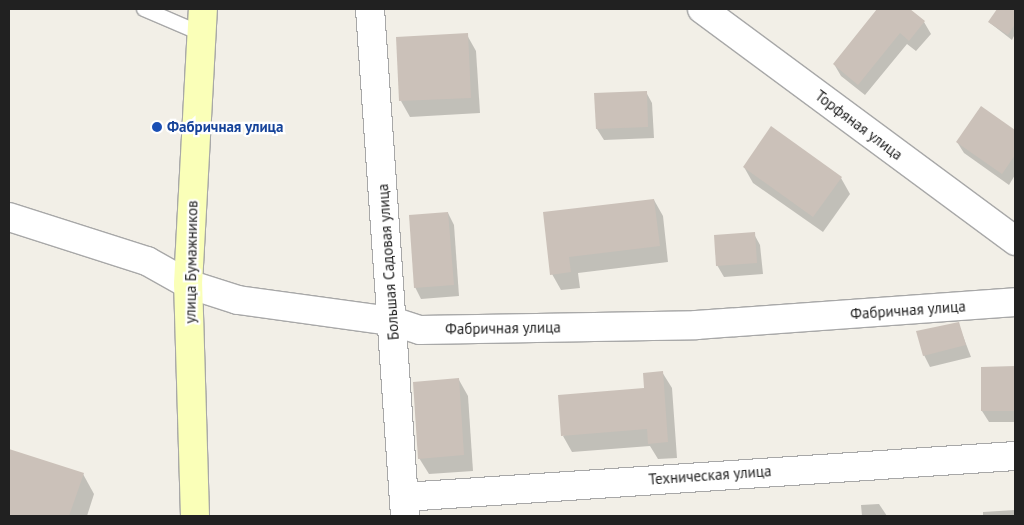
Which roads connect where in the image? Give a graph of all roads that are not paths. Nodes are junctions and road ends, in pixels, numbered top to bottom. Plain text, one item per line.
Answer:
1 (144, 9) edge
2 (370, 9) edge
3 (702, 9) edge
4 (202, 21) edge
5 (9, 217) edge
6 (1015, 241) edge
7 (188, 284) junction
8 (1015, 302) edge
9 (392, 321) junction
10 (1015, 456) edge
11 (404, 506) edge
12 (195, 516) edge

1 - 4 lane
2 - 9 street, Большая Садовая улица
3 - 6 street, Торфяная улица
4 - 7 main road, улица Бумажников
5 - 7 street, Фабричная улица
7 - 9 street, Фабричная улица
7 - 12 main road, улица Бумажников
8 - 9 street, Фабричная улица
9 - 11 street, Большая Садовая улица
10 - 11 street, Техническая улица

